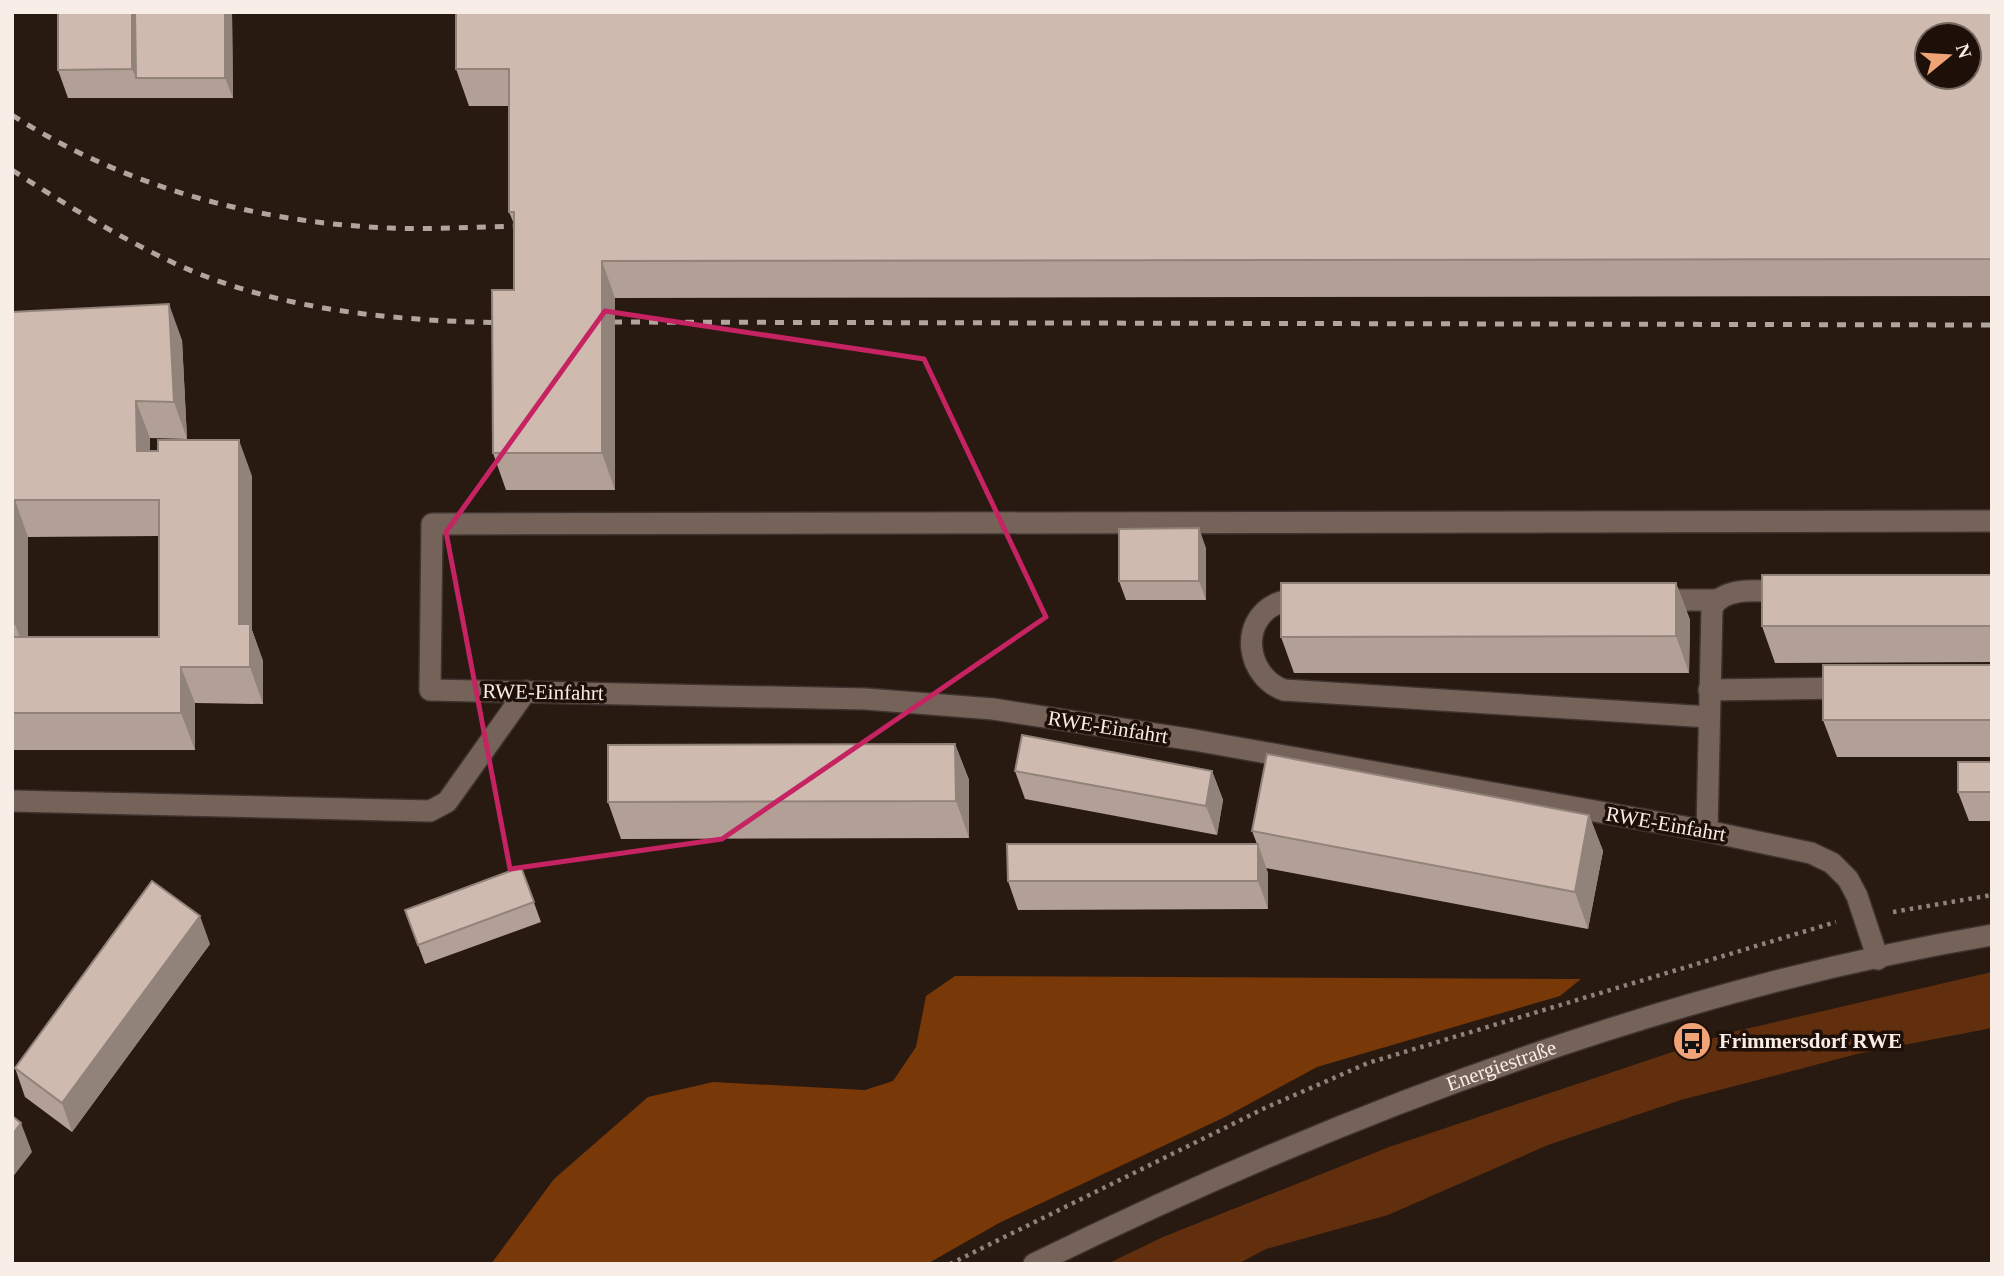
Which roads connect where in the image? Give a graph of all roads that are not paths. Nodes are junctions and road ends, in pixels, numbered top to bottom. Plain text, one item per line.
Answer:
1 (1992, 521) edge
2 (1804, 592) edge
3 (1634, 600) edge
4 (1717, 600) junction
5 (1328, 601) edge
6 (1871, 688) edge
7 (1709, 690) junction
8 (526, 691) junction
9 (1709, 717) junction
10 (12, 801) edge
11 (1707, 831) junction
12 (1992, 935) edge
13 (1878, 959) junction
14 (1034, 1264) edge

1 - 8 main road, RWE-Einfahrt
2 - 4 main road
3 - 4 main road
4 - 7 main road
5 - 9 main road
6 - 7 main road
7 - 9 main road
8 - 10 main road
8 - 11 main road, RWE-Einfahrt
9 - 11 main road
11 - 13 main road, RWE-Einfahrt
12 - 13 main road, Energiestraße
13 - 14 main road, Energiestraße

